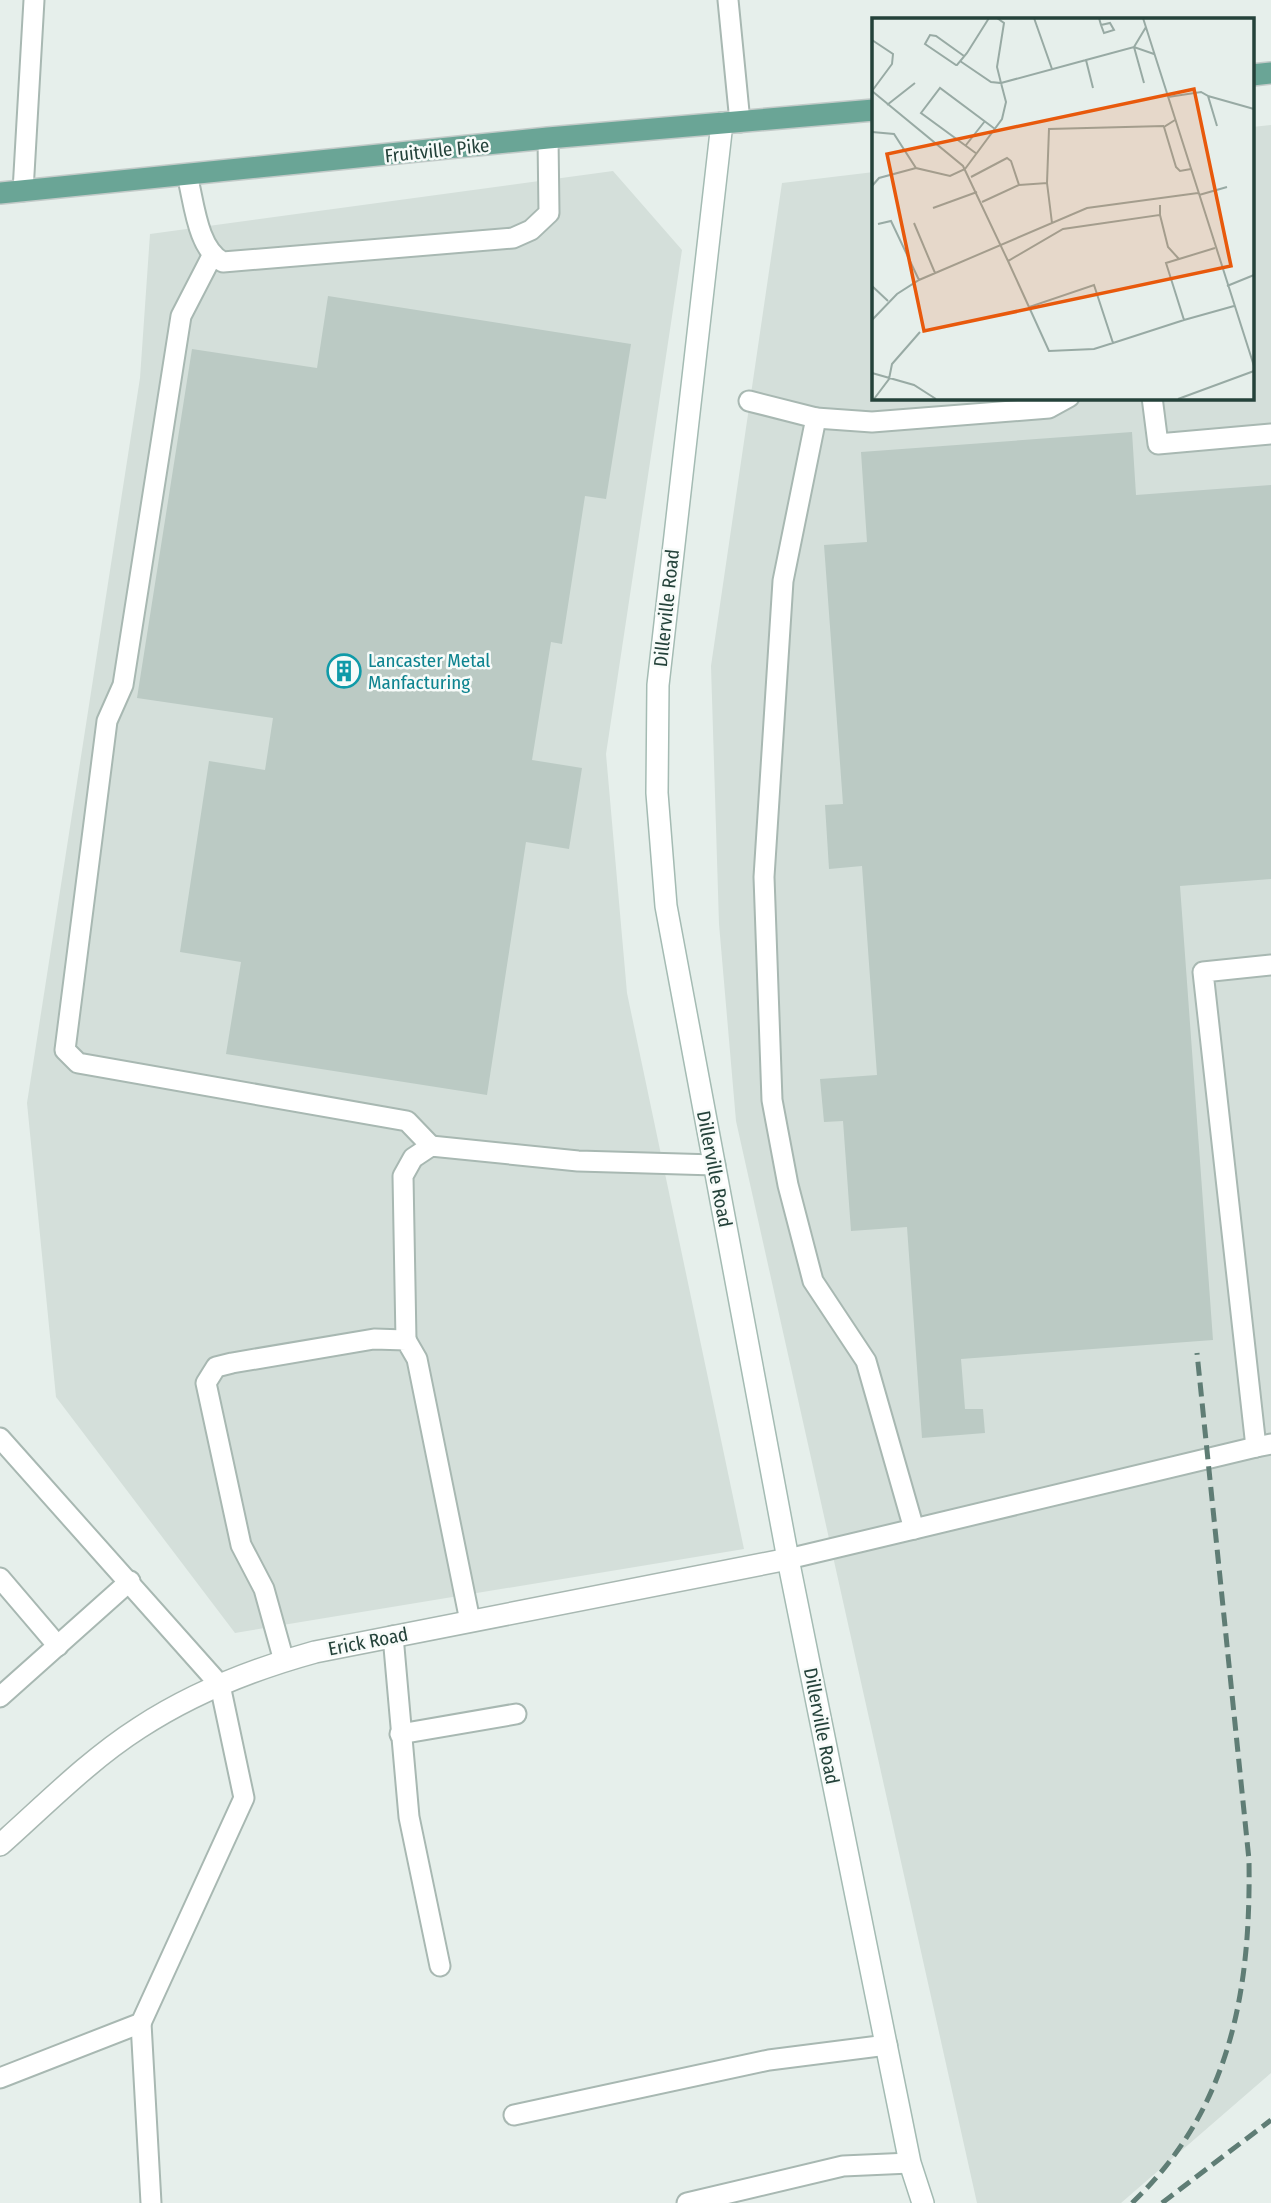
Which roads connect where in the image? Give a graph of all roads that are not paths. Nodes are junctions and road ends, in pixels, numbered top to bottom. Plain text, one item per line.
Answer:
1 (34, 0) edge
2 (728, 0) edge
3 (872, 110) edge
4 (731, 123) junction
5 (548, 138) junction
6 (187, 176) junction
7 (23, 191) junction
8 (0, 193) edge
9 (212, 257) junction
10 (1065, 399) edge
11 (1153, 399) edge
12 (749, 401) dead end
13 (816, 418) junction
14 (1271, 433) edge
15 (1271, 965) edge
16 (431, 1146) junction
17 (715, 1165) junction
18 (407, 1340) junction
19 (0, 1438) edge
20 (1264, 1445) edge
21 (914, 1529) junction
22 (788, 1559) junction
23 (0, 1578) edge
24 (130, 1581) junction
25 (470, 1621) junction
26 (393, 1636) junction
27 (58, 1646) junction
28 (284, 1661) junction
29 (220, 1685) junction
30 (0, 1697) edge
31 (516, 1714) dead end
32 (400, 1734) junction
33 (0, 1845) edge
34 (440, 1966) dead end
35 (141, 2023) junction
36 (887, 2045) junction
37 (0, 2078) edge
38 (514, 2115) dead end
39 (910, 2162) junction
40 (150, 2203) edge
41 (687, 2203) edge
42 (923, 2203) edge

1 - 7 lane
2 - 4 lane
3 - 4 main road, Fruitville Pike
4 - 5 main road, Fruitville Pike
4 - 17 main road, Dillerville Road
5 - 6 main road, Fruitville Pike
5 - 9 lane
6 - 7 main road, Fruitville Pike
6 - 9 lane
7 - 8 main road, Fruitville Pike
9 - 16 lane
10 - 13 lane
11 - 14 lane
12 - 13 lane
13 - 21 lane
15 - 20 lane
16 - 17 lane
16 - 18 lane
17 - 22 main road, Dillerville Road
18 - 25 lane
18 - 28 lane
19 - 24 lane
20 - 21 lane
21 - 22 lane
22 - 25 main road, Erick Road
22 - 36 main road, Dillerville Road
23 - 27 lane
24 - 27 lane
24 - 29 lane
25 - 26 main road, Erick Road
26 - 28 main road, Erick Road
26 - 32 lane
27 - 30 lane
28 - 29 main road, Erick Road
29 - 33 main road, Erick Road
29 - 35 lane
31 - 32 lane
32 - 34 lane
35 - 37 lane
35 - 40 lane
36 - 38 lane
36 - 39 main road, Dillerville Road
39 - 41 lane
39 - 42 main road, Dillerville Road

